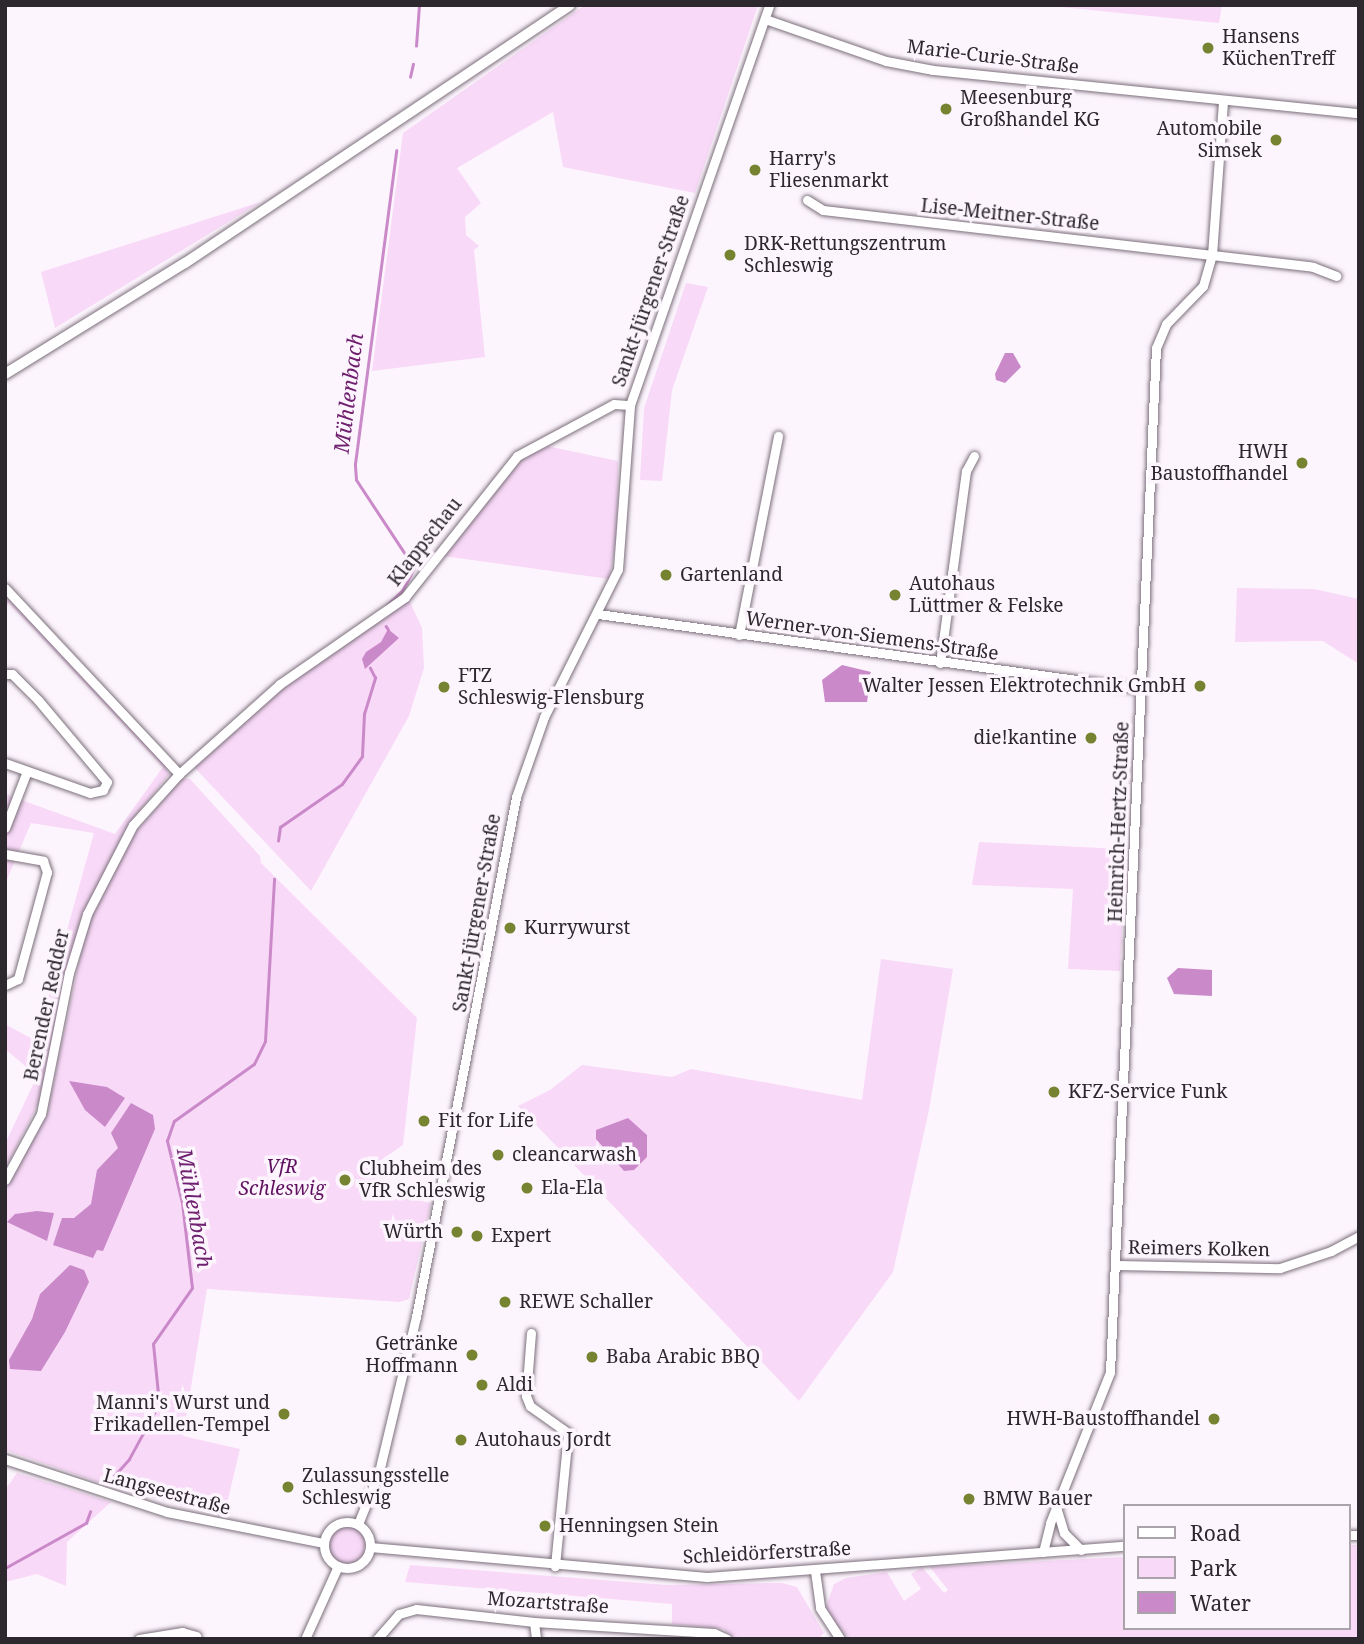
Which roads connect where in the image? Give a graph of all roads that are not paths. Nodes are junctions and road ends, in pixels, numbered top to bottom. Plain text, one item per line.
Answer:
1 (570, 5) edge
2 (769, 5) edge
3 (765, 19) junction
4 (1223, 100) junction
5 (1359, 113) edge
6 (807, 201) dead end
7 (1212, 255) junction
8 (1336, 276) dead end
9 (5, 374) edge
10 (630, 405) junction
11 (778, 436) dead end
12 (974, 456) dead end
13 (5, 587) edge
14 (598, 614) junction
15 (739, 635) junction
16 (940, 663) junction
17 (5, 674) edge
18 (1142, 689) junction
19 (5, 763) edge
20 (27, 771) junction
21 (182, 771) junction
22 (5, 828) edge
23 (5, 854) edge
24 (5, 985) edge
25 (5, 1180) edge
26 (1359, 1236) edge
27 (1117, 1265) junction
28 (531, 1334) dead end
29 (5, 1459) edge
30 (1057, 1508) junction
31 (358, 1524) junction
32 (324, 1543) junction
33 (1122, 1546) edge
34 (370, 1547) junction
35 (1081, 1550) junction
36 (1043, 1552) junction
37 (338, 1566) junction
38 (555, 1566) junction
39 (815, 1571) junction
40 (534, 1622) junction
41 (196, 1636) dead end
42 (139, 1639) edge
43 (305, 1639) edge
44 (377, 1639) edge
45 (536, 1639) edge
46 (727, 1639) edge
47 (840, 1639) edge

1 - 9 main road
2 - 3 street, Sankt-Jürgener-Straße
3 - 4 street, Marie-Curie-Straße
3 - 10 street, Sankt-Jürgener-Straße
4 - 5 street, Marie-Curie-Straße
4 - 7 street, Heinrich-Hertz-Straße
6 - 7 street, Lise-Meitner-Straße
7 - 8 street, Lise-Meitner-Straße
7 - 18 street, Heinrich-Hertz-Straße
10 - 14 street, Sankt-Jürgener-Straße
10 - 21 street, Klappschau
11 - 15 street
12 - 16 street
13 - 21 street
14 - 15 street, Werner-von-Siemens-Straße
14 - 31 street, Sankt-Jürgener-Straße
15 - 16 street, Werner-von-Siemens-Straße
16 - 18 street, Werner-von-Siemens-Straße
17 - 20 street
18 - 27 street, Heinrich-Hertz-Straße
19 - 20 street
20 - 22 street
21 - 25 street, Berender Redder
23 - 24 street
26 - 27 street, Reimers Kolken
27 - 30 street, Heinrich-Hertz-Straße
28 - 38 street
29 - 32 street, Langseestraße
30 - 35 street
30 - 36 street, Heinrich-Hertz-Straße
31 - 32 street
31 - 34 street
32 - 37 street
33 - 35 street, Schleidörferstraße
34 - 37 street
34 - 38 street, Schleidörferstraße
35 - 36 street, Schleidörferstraße
36 - 39 street, Schleidörferstraße
37 - 43 street
38 - 39 street, Schleidörferstraße
39 - 47 street
40 - 44 street, Mozartstraße
40 - 45 street
40 - 46 street, Mozartstraße
41 - 42 street

